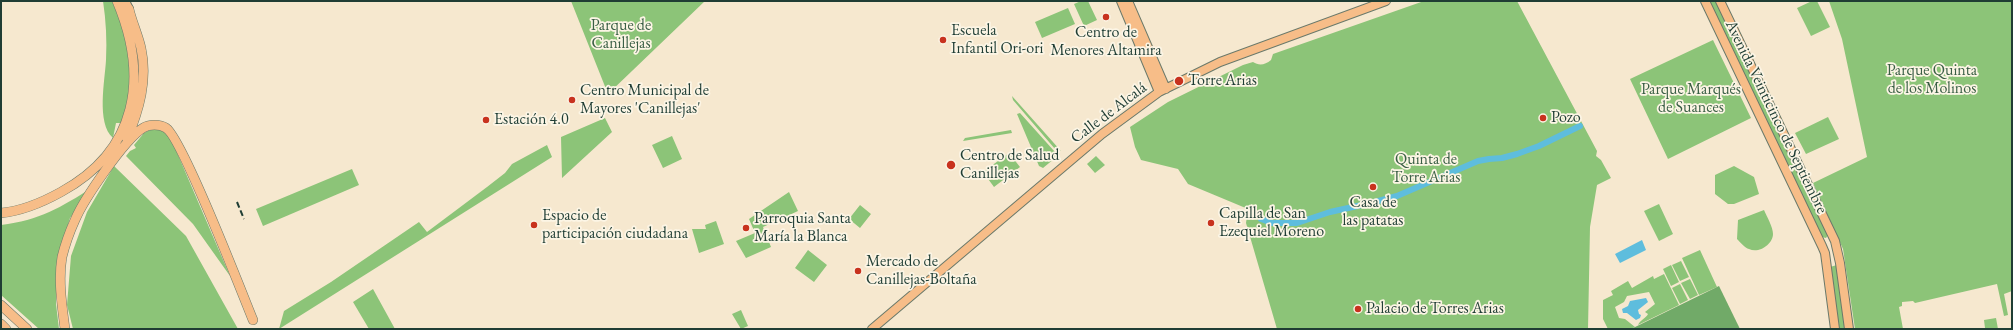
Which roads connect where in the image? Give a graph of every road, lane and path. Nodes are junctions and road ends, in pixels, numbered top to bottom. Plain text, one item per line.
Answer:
1 (117, 1) edge
2 (1121, 1) edge
3 (1128, 1) edge
4 (1386, 1) edge
5 (1705, 1) edge
6 (1720, 1) edge
7 (127, 5) edge
8 (1162, 90) junction
9 (125, 144) junction
10 (1, 213) edge
11 (1835, 241) junction
12 (1824, 249) junction
13 (1838, 250) junction
14 (1, 304) edge
15 (253, 320) dead end
16 (1, 324) edge
17 (6, 329) edge
18 (27, 329) edge
19 (65, 329) edge
20 (872, 329) edge
21 (1835, 329) edge
22 (1849, 329) edge

1 - 10 highway
2 - 8 main road
3 - 8 main road
4 - 8 main road, Calle de Alcalá
5 - 12 main road, Avenida Veinticinco de Septiembre
6 - 11 main road, Avenida Veinticinco de Septiembre
7 - 9 highway
8 - 20 main road, Calle de Alcalá
9 - 15 highway
9 - 19 highway
11 - 12 main road
11 - 13 main road, Avenida Veinticinco de Septiembre
12 - 13 main road
12 - 21 main road, Avenida Veinticinco de Septiembre
13 - 22 main road, Avenida Veinticinco de Septiembre
14 - 18 highway
16 - 17 highway

